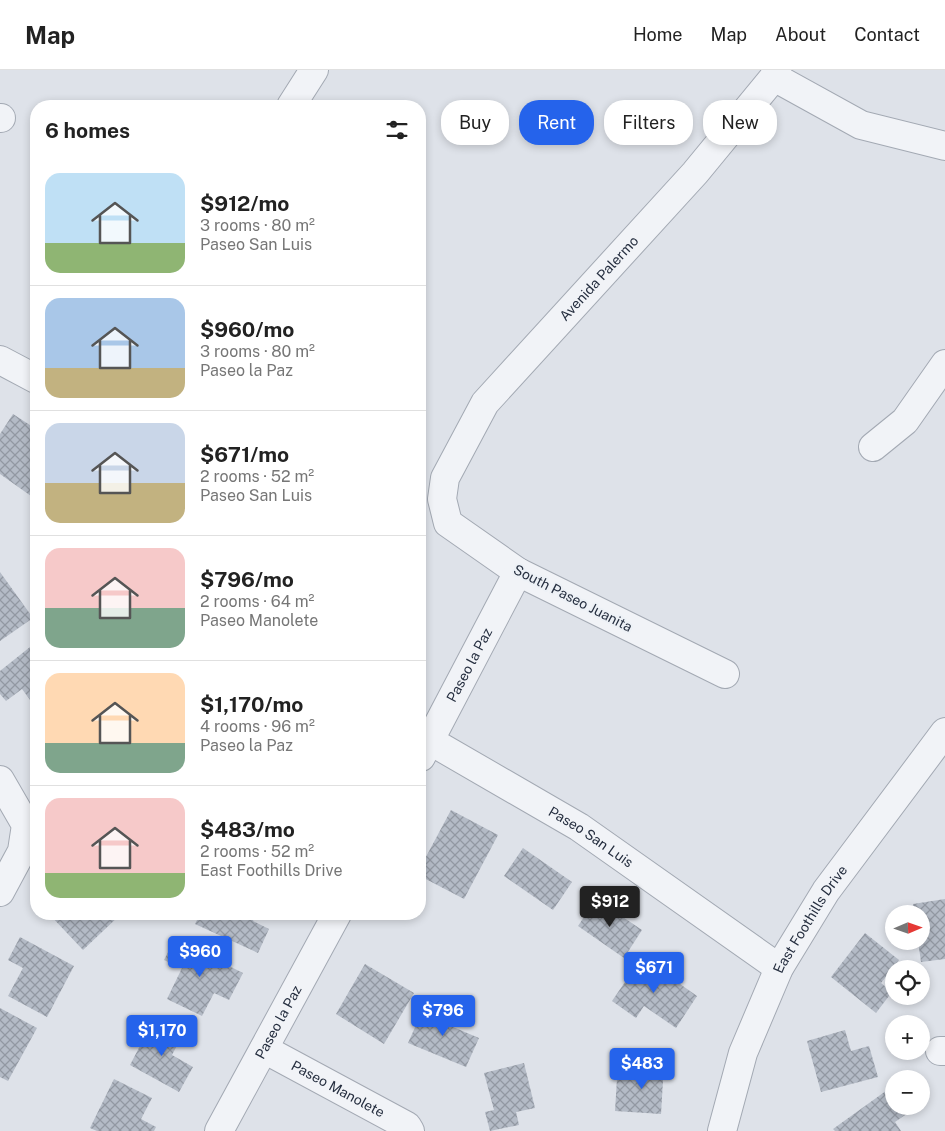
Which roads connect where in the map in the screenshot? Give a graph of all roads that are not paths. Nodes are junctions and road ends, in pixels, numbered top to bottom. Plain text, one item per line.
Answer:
1 (314, 70) edge
2 (775, 74) edge
3 (295, 100) edge
4 (945, 146) edge
5 (0, 360) edge
6 (945, 364) edge
7 (30, 377) edge
8 (873, 447) dead end
9 (442, 499) joint
10 (518, 572) junction
11 (725, 674) dead end
12 (945, 732) edge
13 (426, 740) edge
14 (426, 747) edge
15 (0, 780) edge
16 (0, 892) edge
17 (334, 920) edge
18 (779, 968) junction
19 (264, 1048) junction
20 (220, 1131) edge
21 (410, 1131) edge
22 (722, 1131) edge

1 - 3 street
2 - 4 street
2 - 9 street, Avenida Palermo
5 - 7 street
6 - 8 street
9 - 10 street, South Paseo Juanita
10 - 11 street, South Paseo Juanita
10 - 13 street, Paseo la Paz
12 - 18 street, East Foothills Drive
14 - 18 street, Paseo San Luis
15 - 16 street
17 - 19 street, Paseo la Paz
18 - 22 street, East Foothills Drive
19 - 20 street, Paseo la Paz
19 - 21 street, Paseo Manolete

